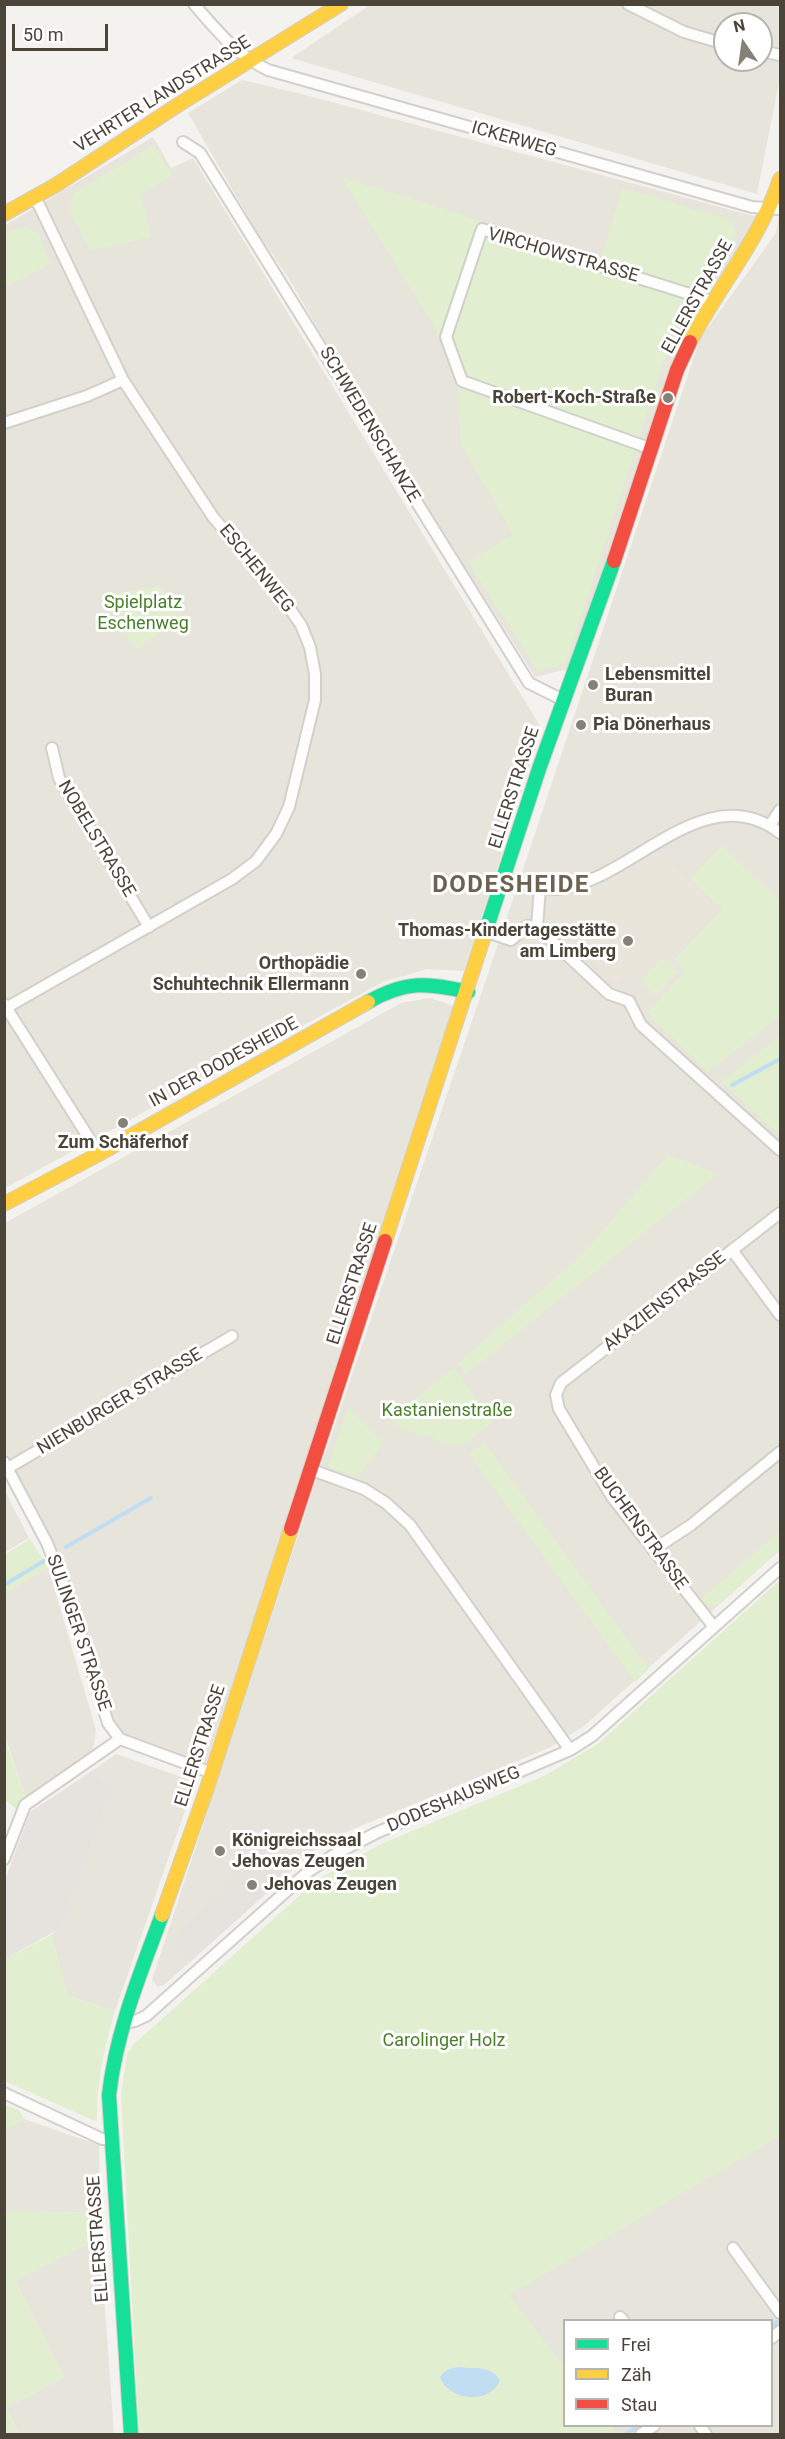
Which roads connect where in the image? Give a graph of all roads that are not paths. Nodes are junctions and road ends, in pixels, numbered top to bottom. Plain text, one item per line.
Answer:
1 (194, 4) edge
2 (341, 4) edge
3 (628, 4) edge
4 (713, 40) edge
5 (250, 61) junction
6 (183, 142) dead end
7 (780, 179) edge
8 (33, 198) junction
9 (776, 208) edge
10 (4, 214) edge
11 (712, 301) junction
12 (123, 380) junction
13 (4, 423) edge
14 (651, 449) junction
15 (563, 700) junction
16 (52, 748) dead end
17 (780, 810) edge
18 (770, 825) junction
19 (780, 832) edge
20 (505, 878) junction
21 (540, 888) junction
22 (149, 927) junction
23 (537, 927) junction
24 (487, 932) junction
25 (468, 992) junction
26 (5, 1007) edge
27 (780, 1150) edge
28 (99, 1154) junction
29 (4, 1204) edge
30 (780, 1213) edge
31 (732, 1250) junction
32 (780, 1315) edge
33 (232, 1336) dead end
34 (556, 1395) joint
35 (780, 1452) edge
36 (6, 1465) edge
37 (312, 1470) junction
38 (653, 1550) junction
39 (780, 1568) edge
40 (714, 1627) junction
41 (120, 1739) junction
42 (570, 1750) junction
43 (212, 1773) junction
44 (4, 1858) edge
45 (123, 2023) junction
46 (4, 2093) edge
47 (110, 2139) junction
48 (733, 2248) dead end
49 (780, 2313) edge
50 (131, 2434) edge

1 - 5 street, ICKERWEG
2 - 5 street, VEHRTER LANDSTRASSE
3 - 4 street
5 - 8 street, VEHRTER LANDSTRASSE
5 - 9 street, ICKERWEG
6 - 15 street, SCHWEDENSCHANZE
7 - 9 street, ELLERSTRASSE
8 - 10 street, VEHRTER LANDSTRASSE
8 - 12 street, ESCHENWEG
9 - 11 street, ELLERSTRASSE
11 - 14 street, ELLERSTRASSE
11 - 14 street, VIRCHOWSTRASSE
12 - 13 street
12 - 22 street, ESCHENWEG
14 - 15 street, ELLERSTRASSE
15 - 20 street, ELLERSTRASSE
16 - 22 street, NOBELSTRASSE
17 - 18 street
18 - 19 street
18 - 21 street
20 - 21 street
20 - 24 street, ELLERSTRASSE
21 - 23 street
22 - 26 street, ESCHENWEG
23 - 24 street
23 - 27 street
24 - 25 street, ELLERSTRASSE
25 - 28 street, IN DER DODESHEIDE
25 - 37 street, ELLERSTRASSE
26 - 28 street
28 - 29 street, IN DER DODESHEIDE
30 - 31 street, AKAZIENSTRASSE
31 - 32 street
31 - 34 street, AKAZIENSTRASSE
33 - 36 street, NIENBURGER STRASSE
34 - 38 street, BUCHENSTRASSE
35 - 38 street
36 - 41 street, SULINGER STRASSE
37 - 42 street
37 - 43 street, ELLERSTRASSE
38 - 40 street, BUCHENSTRASSE
39 - 40 street, DODESHAUSWEG
40 - 42 street, DODESHAUSWEG
41 - 43 street
41 - 44 street
42 - 45 street, DODESHAUSWEG
43 - 45 street, ELLERSTRASSE
45 - 47 street, ELLERSTRASSE
46 - 47 street
47 - 50 street, ELLERSTRASSE
48 - 49 street

